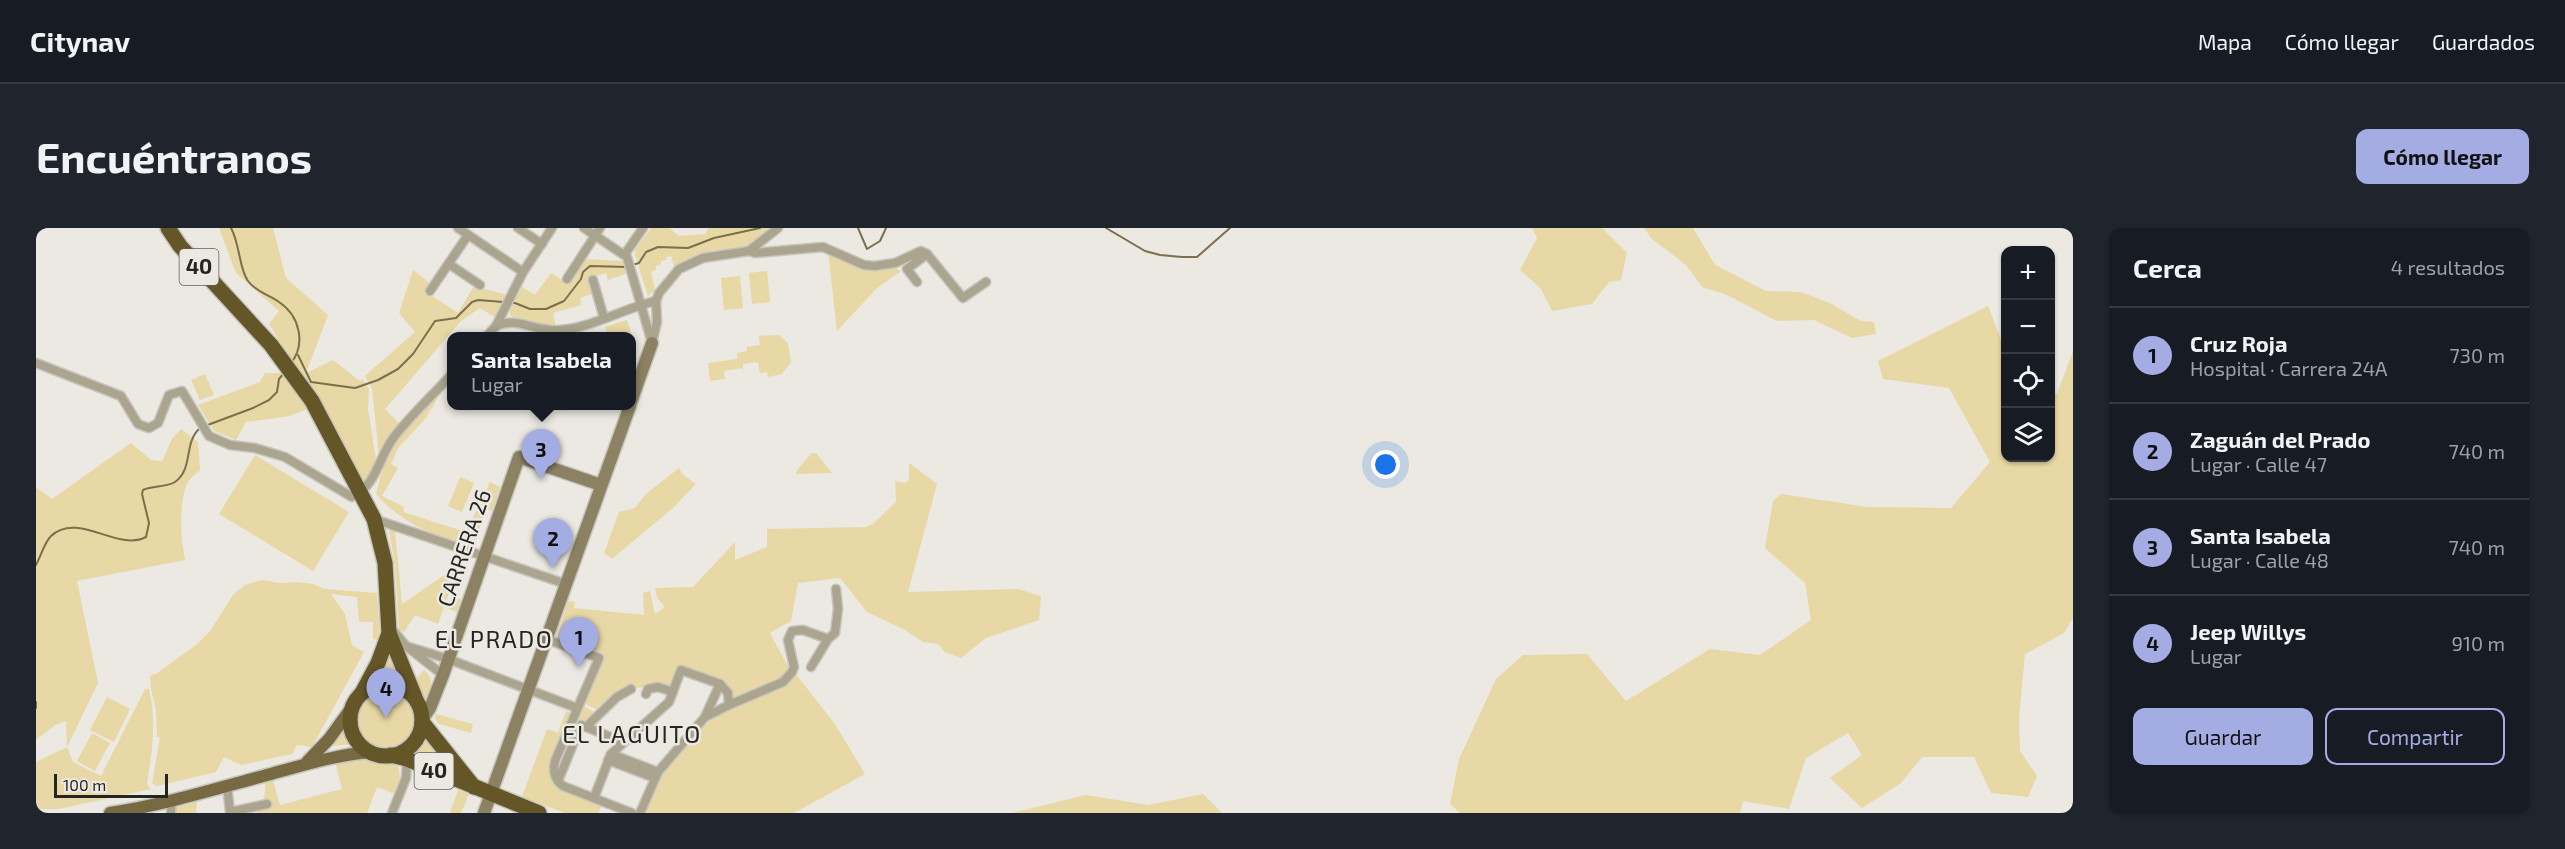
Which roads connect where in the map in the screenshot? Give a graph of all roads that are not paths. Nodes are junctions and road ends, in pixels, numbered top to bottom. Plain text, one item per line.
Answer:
1 (168, 228) edge
2 (458, 228) edge
3 (518, 228) edge
4 (552, 228) edge
5 (584, 228) edge
6 (643, 228) edge
7 (778, 228) edge
8 (598, 232) edge
9 (468, 235) junction
10 (542, 244) junction
11 (749, 251) junction
12 (927, 254) junction
13 (627, 257) junction
14 (449, 264) junction
15 (523, 272) junction
16 (567, 279) dead end
17 (593, 280) dead end
18 (917, 282) dead end
19 (986, 282) dead end
20 (480, 285) dead end
21 (430, 291) dead end
22 (656, 301) junction
23 (641, 304) junction
24 (604, 318) junction
25 (496, 326) junction
26 (490, 332) edge
27 (652, 343) junction
28 (36, 363) edge
29 (447, 379) edge
30 (636, 387) edge
31 (628, 410) edge
32 (601, 485) junction
33 (362, 493) junction
34 (374, 519) junction
35 (483, 556) junction
36 (566, 584) junction
37 (836, 588) dead end
38 (389, 629) junction
39 (546, 639) junction
40 (828, 639) junction
41 (406, 646) junction
42 (448, 659) junction
43 (811, 667) dead end
44 (443, 675) junction
45 (720, 684) junction
46 (529, 689) junction
47 (631, 689) dead end
48 (673, 692) junction
49 (362, 693) junction
50 (646, 694) dead end
51 (417, 702) junction
52 (729, 705) junction
53 (577, 708) junction
54 (350, 710) junction
55 (705, 717) junction
56 (422, 721) junction
57 (583, 726) junction
58 (623, 742) junction
59 (370, 752) junction
60 (391, 755) junction
61 (610, 757) junction
62 (406, 759) junction
63 (306, 763) junction
64 (657, 775) junction
65 (558, 781) junction
66 (226, 785) junction
67 (476, 789) junction
68 (491, 795) junction
69 (594, 798) junction
70 (172, 800) junction
71 (267, 804) dead end
72 (110, 813) edge
73 (171, 813) edge
74 (392, 813) edge
75 (484, 813) edge
76 (539, 813) edge
77 (632, 813) edge
78 (640, 813) edge

1 - 33 highway, 40
2 - 9 street
3 - 10 street
4 - 10 street
5 - 8 street
6 - 13 street
7 - 11 street
8 - 13 street
8 - 16 street
9 - 14 street
9 - 15 street
10 - 15 street
11 - 12 street
11 - 22 street
12 - 18 street
12 - 19 street
13 - 23 street
14 - 20 street
14 - 21 street
15 - 25 street
17 - 24 street
22 - 23 street
22 - 27 street
23 - 24 street
23 - 27 street
24 - 25 street
25 - 26 street
27 - 30 street
28 - 33 street
29 - 33 street
31 - 32 street
32 - 35 street, CARRERA 26
32 - 36 street
33 - 34 highway, 40
34 - 35 street
34 - 38 highway, 40
35 - 36 street
35 - 42 street, CARRERA 26
36 - 39 street
37 - 40 street
38 - 41 street
38 - 49 highway, 40
38 - 51 highway, 40
39 - 46 street
39 - 53 street
40 - 43 street
40 - 52 street
41 - 42 street
41 - 44 street
42 - 44 street, CARRERA 26
42 - 46 street
44 - 56 street, CARRERA 26
45 - 48 street
45 - 52 street
45 - 55 street
46 - 53 street
46 - 68 street
47 - 57 street
48 - 50 street
48 - 58 street
49 - 51 highway
49 - 54 highway, 40
51 - 56 highway, 40
52 - 55 street
53 - 65 street
54 - 59 highway
54 - 63 main road, 40
55 - 64 street
56 - 60 highway, 40
56 - 67 highway, 40
57 - 58 street
57 - 65 street
58 - 61 street
59 - 60 highway, 40
59 - 63 main road, 40
60 - 62 highway, 40
61 - 64 street
61 - 69 street
62 - 67 highway, 40
62 - 74 street
63 - 66 main road, 40
64 - 78 street
65 - 69 street
66 - 70 main road, 40
66 - 71 street
67 - 68 highway, 40
68 - 75 street
68 - 76 highway, 40
69 - 77 street
70 - 72 main road, 40
70 - 73 street

